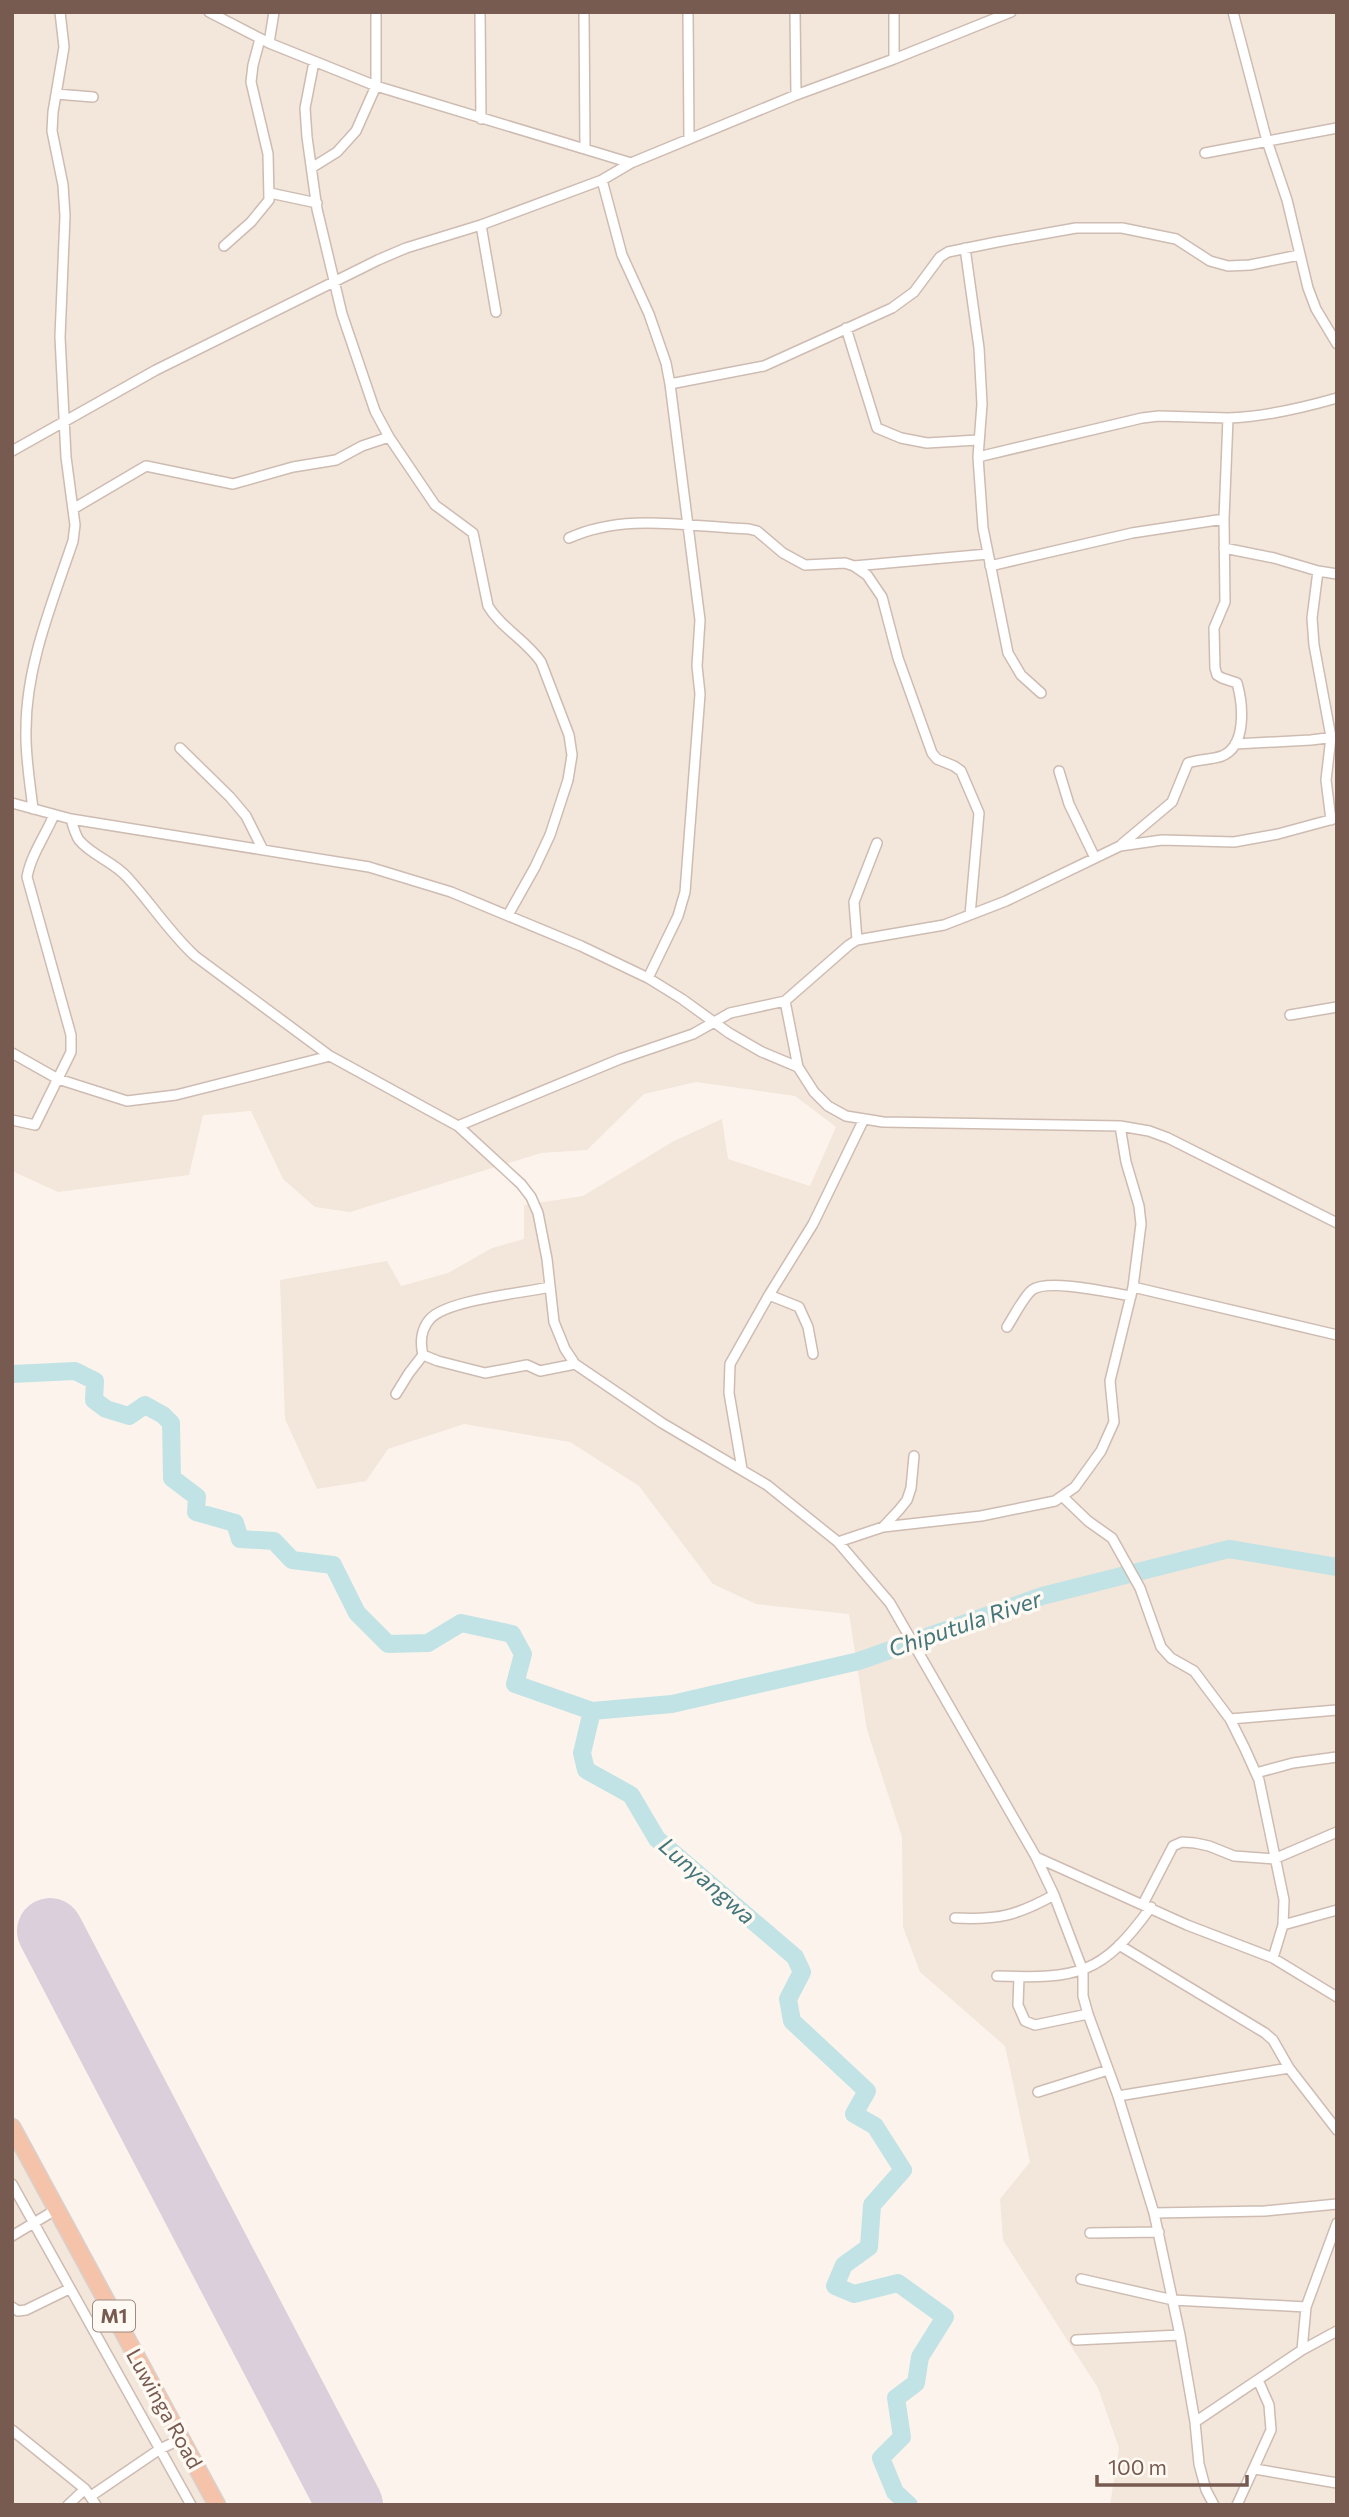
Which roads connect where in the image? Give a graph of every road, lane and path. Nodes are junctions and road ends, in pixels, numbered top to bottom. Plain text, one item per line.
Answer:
1 (60, 12) edge
2 (209, 12) edge
3 (274, 12) edge
4 (376, 12) edge
5 (480, 12) edge
6 (584, 12) edge
7 (688, 12) edge
8 (794, 12) edge
9 (894, 12) edge
10 (1233, 12) edge
11 (1005, 13) edge
12 (265, 41) junction
13 (894, 59) junction
14 (314, 62) junction
15 (376, 86) junction
16 (56, 94) junction
17 (796, 94) junction
18 (93, 97) dead end
19 (481, 118) junction
20 (1337, 128) edge
21 (690, 139) junction
22 (1266, 141) junction
23 (584, 149) junction
24 (1205, 153) dead end
25 (631, 163) junction
26 (313, 167) junction
27 (602, 180) junction
28 (270, 193) junction
29 (317, 203) junction
30 (481, 225) junction
31 (224, 246) dead end
32 (965, 248) junction
33 (1299, 255) junction
34 (333, 282) junction
35 (496, 312) dead end
36 (846, 328) junction
37 (1337, 344) edge
38 (670, 384) junction
39 (1337, 398) edge
40 (1228, 418) junction
41 (65, 421) junction
42 (389, 437) junction
43 (978, 440) junction
44 (12, 451) edge
45 (978, 457) junction
46 (73, 509) junction
47 (1224, 519) junction
48 (688, 525) junction
49 (569, 538) dead end
50 (1224, 548) junction
51 (988, 554) junction
52 (854, 565) junction
53 (990, 566) junction
54 (1318, 571) junction
55 (1337, 574) edge
56 (1041, 694) dead end
57 (1334, 737) edge
58 (1235, 744) junction
59 (180, 748) dead end
60 (1059, 771) dead end
61 (12, 803) edge
62 (33, 809) junction
63 (54, 815) junction
64 (71, 819) junction
65 (1334, 819) edge
66 (877, 844) dead end
67 (1120, 846) junction
68 (263, 850) junction
69 (1095, 858) junction
70 (508, 915) junction
71 (971, 915) junction
72 (857, 940) junction
73 (648, 978) junction
74 (785, 1001) junction
75 (1337, 1007) edge
76 (1290, 1015) dead end
77 (713, 1023) junction
78 (12, 1054) edge
79 (330, 1056) junction
80 (798, 1067) junction
81 (58, 1079) junction
82 (864, 1119) junction
83 (12, 1120) edge
84 (458, 1126) junction
85 (1120, 1126) junction
86 (1337, 1223) edge
87 (550, 1287) junction
88 (1132, 1292) junction
89 (769, 1295) junction
90 (1007, 1327) dead end
91 (1337, 1335) edge
92 (813, 1354) dead end
93 (423, 1355) junction
94 (575, 1364) junction
95 (397, 1394) dead end
96 (914, 1456) dead end
97 (742, 1469) junction
98 (1062, 1496) junction
99 (883, 1527) junction
100 (838, 1542) junction
101 (1337, 1710) edge
102 (1230, 1718) junction
103 (1337, 1757) edge
104 (1255, 1773) junction
105 (1337, 1832) edge
106 (1036, 1857) junction
107 (1274, 1859) junction
108 (1054, 1895) junction
109 (1147, 1905) junction
110 (1337, 1910) edge
111 (956, 1919) dead end
112 (1283, 1925) junction
113 (1119, 1945) junction
114 (1273, 1958) junction
115 (1083, 1971) junction
116 (997, 1976) dead end
117 (1019, 1977) junction
118 (1337, 1997) edge
119 (1088, 2014) junction
120 (1289, 2068) junction
121 (1108, 2070) junction
122 (1038, 2092) dead end
123 (1118, 2096) junction
124 (12, 2127) edge
125 (1337, 2130) edge
126 (12, 2183) edge
127 (1337, 2204) edge
128 (57, 2209) junction
129 (1154, 2213) junction
130 (1337, 2223) edge
131 (33, 2224) junction
132 (1159, 2232) junction
133 (1090, 2233) dead end
134 (12, 2236) edge
135 (1081, 2279) dead end
136 (69, 2289) junction
137 (1173, 2301) junction
138 (12, 2307) edge
139 (1306, 2307) junction
140 (1337, 2331) edge
141 (1180, 2335) junction
142 (1076, 2340) dead end
143 (1302, 2350) junction
144 (1258, 2380) junction
145 (1195, 2422) junction
146 (12, 2430) edge
147 (181, 2439) junction
148 (160, 2449) junction
149 (1255, 2469) junction
150 (1337, 2483) edge
151 (91, 2497) edge
152 (68, 2505) edge
153 (191, 2505) edge
154 (217, 2505) edge
155 (1214, 2505) edge
156 (1237, 2505) edge

1 - 16 street
2 - 12 street
3 - 12 street
4 - 15 street
5 - 19 street
6 - 23 street
7 - 21 street
8 - 17 street
9 - 13 street
10 - 22 street
11 - 13 street
12 - 14 street
12 - 28 street
13 - 17 street
14 - 15 street
14 - 26 street
15 - 19 street
15 - 26 street
16 - 18 street
16 - 41 street
17 - 21 street
19 - 23 street
20 - 22 street
21 - 25 street
22 - 24 street
22 - 33 street
23 - 25 street
25 - 27 street
26 - 29 street
27 - 30 street
27 - 38 street
28 - 29 street
28 - 31 street
29 - 34 street
30 - 34 street
30 - 35 street
32 - 33 street
32 - 36 street
32 - 43 street
33 - 37 street
34 - 41 street
34 - 42 street
36 - 38 street
36 - 43 street
38 - 48 street
39 - 40 street
40 - 45 street
40 - 47 street
41 - 44 street
41 - 46 street
42 - 46 street
42 - 70 street
43 - 45 street
45 - 51 street
46 - 62 street
47 - 50 street
47 - 53 street
48 - 49 street
48 - 52 street
48 - 73 street
50 - 54 street
50 - 58 street
51 - 52 street
51 - 53 street
52 - 71 street
53 - 56 street
54 - 55 street
54 - 57 street
57 - 58 street
57 - 65 street
58 - 67 street
59 - 68 street
60 - 69 street
61 - 62 street
62 - 63 street
63 - 64 street
63 - 81 street
64 - 68 street
64 - 79 street
65 - 67 street
66 - 72 street
67 - 69 street
68 - 70 street
69 - 71 street
70 - 73 street
71 - 72 street
72 - 74 street
73 - 77 street
74 - 77 street
74 - 80 street
75 - 76 street
77 - 80 street
77 - 84 street
78 - 81 street
79 - 81 street
79 - 84 street
80 - 82 street
81 - 83 street
82 - 85 street
82 - 89 street
84 - 87 street
85 - 86 street
85 - 88 street
87 - 93 street
87 - 94 street
88 - 90 street
88 - 91 street
88 - 98 street
89 - 92 street
89 - 97 street
93 - 94 street
93 - 95 street
94 - 97 street
96 - 99 street
97 - 100 street
98 - 99 street
98 - 102 street
99 - 100 street
100 - 106 street
101 - 102 street
102 - 104 street
103 - 104 street
104 - 107 street
105 - 107 street
106 - 108 street
106 - 109 street
107 - 109 street
107 - 112 street
108 - 111 street
108 - 115 street
109 - 113 street
109 - 114 street
110 - 112 street
112 - 114 street
113 - 115 street
113 - 120 street
114 - 118 street
115 - 117 street
115 - 119 street
116 - 117 street
117 - 119 street
119 - 121 street
120 - 123 street
120 - 125 street
121 - 122 street
121 - 123 street
123 - 129 street
124 - 128 highway, Luwinga Road / M1
126 - 131 street
127 - 129 street
128 - 131 street
128 - 147 highway, Luwinga Road / M1
129 - 132 street
130 - 139 street
131 - 134 street
131 - 136 street
132 - 133 street
132 - 137 street
135 - 137 street
136 - 138 street
136 - 148 street
137 - 139 street
137 - 141 street
139 - 143 street
140 - 143 street
141 - 142 street
141 - 145 street
143 - 144 street
144 - 145 street
144 - 149 street
145 - 155 street
146 - 151 street
147 - 148 street
147 - 154 highway, Luwinga Road / M1
148 - 151 street
148 - 153 street
149 - 150 street
149 - 156 street
151 - 152 street

